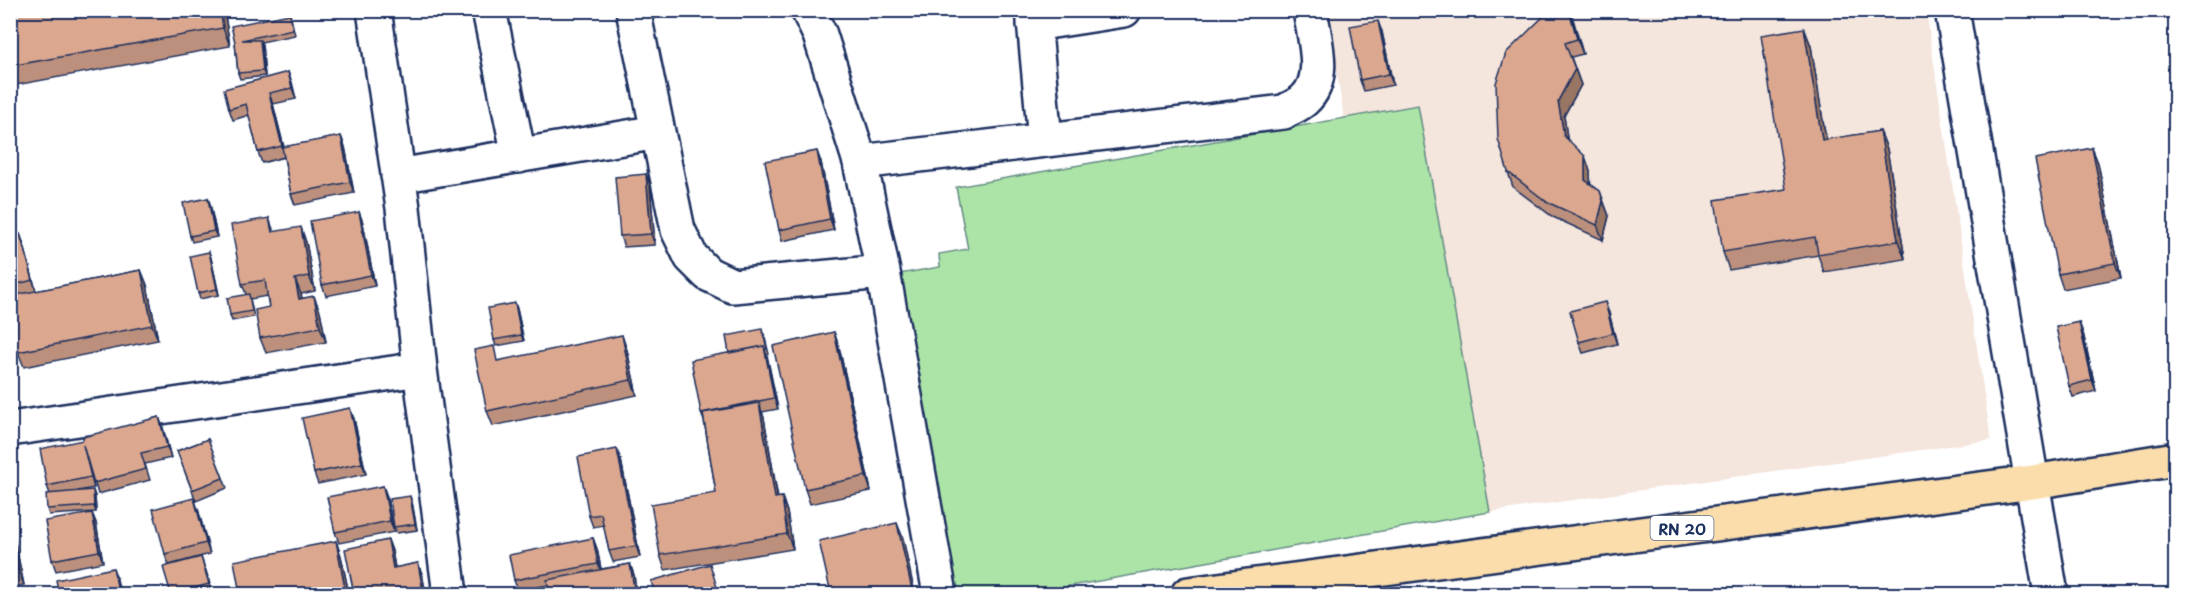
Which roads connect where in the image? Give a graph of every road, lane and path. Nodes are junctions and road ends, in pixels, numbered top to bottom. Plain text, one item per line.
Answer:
1 (374, 10) edge
2 (489, 10) edge
3 (633, 10) edge
4 (808, 10) edge
5 (1124, 10) edge
6 (1310, 10) edge
7 (1952, 10) edge
8 (1033, 17) edge
9 (658, 132) junction
10 (1045, 140) junction
11 (519, 156) junction
12 (860, 162) junction
13 (398, 176) junction
14 (883, 272) junction
15 (420, 369) junction
16 (10, 429) edge
17 (2175, 459) edge
18 (2033, 482) junction
19 (1202, 593) edge
20 (450, 594) edge
21 (940, 594) edge
22 (2051, 594) edge

1 - 13 street
2 - 11 street
3 - 9 street
4 - 12 street
5 - 8 street
6 - 10 street
7 - 18 street
8 - 10 street
9 - 11 street
9 - 14 street
10 - 12 street
11 - 13 street
12 - 14 street
13 - 15 street
14 - 21 street
15 - 16 street
15 - 20 street
17 - 18 highway, RN 20
18 - 19 highway, RN 20
18 - 22 street

